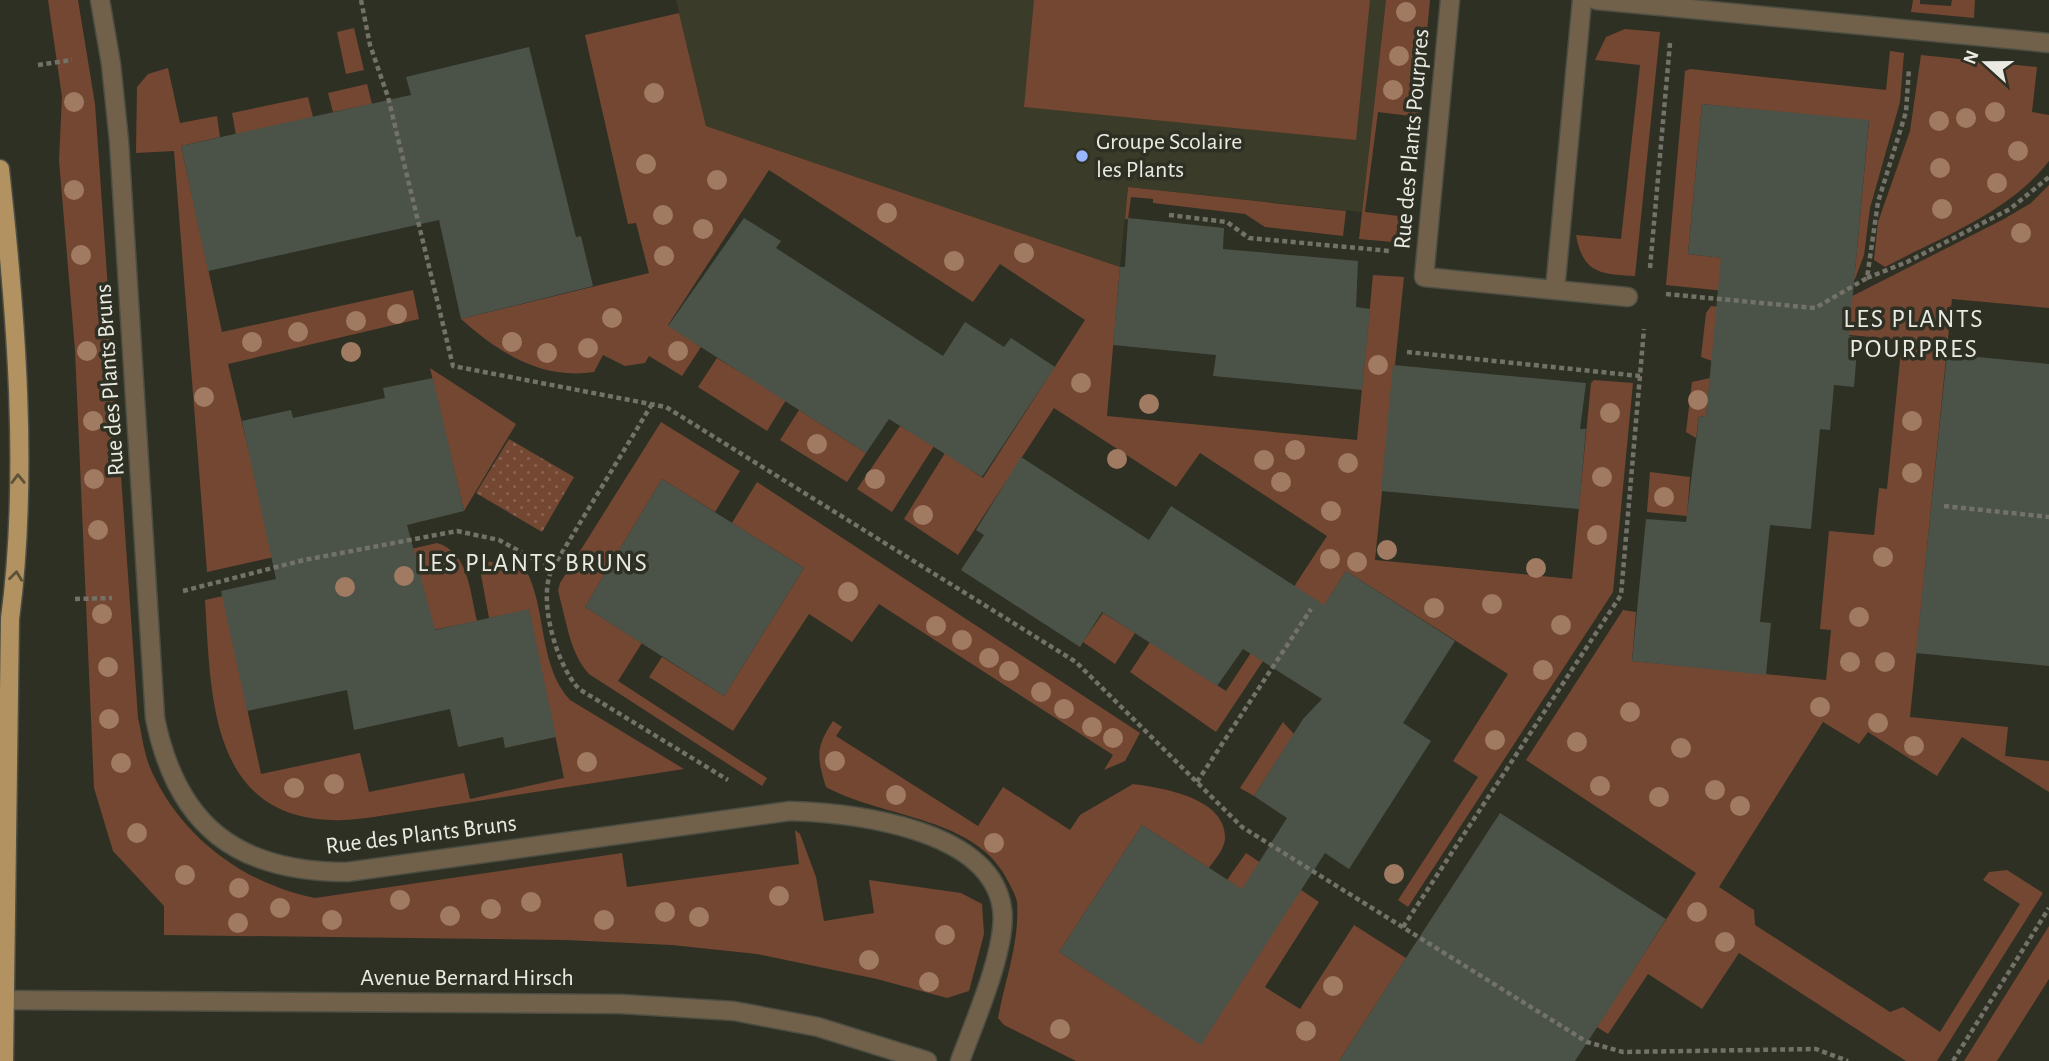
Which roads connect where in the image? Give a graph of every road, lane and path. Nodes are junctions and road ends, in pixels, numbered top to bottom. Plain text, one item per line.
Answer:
1 (100, 0) edge
2 (361, 0) edge
3 (1450, 0) edge
4 (1582, 0) edge
5 (1596, 0) edge
6 (1673, 7) junction
7 (1912, 30) junction
8 (2049, 43) edge
9 (60, 62) dead end
10 (38, 65) dead end
11 (0, 169) edge
12 (2049, 177) edge
13 (1170, 215) dead end
14 (1426, 255) junction
15 (1867, 278) junction
16 (1649, 279) dead end
17 (1555, 290) junction
18 (1660, 294) dead end
19 (1628, 297) dead end
20 (1644, 325) dead end
21 (1407, 352) dead end
22 (1640, 376) junction
23 (652, 404) junction
24 (1944, 506) dead end
25 (2049, 517) edge
26 (552, 569) junction
27 (149, 597) junction
28 (96, 598) dead end
29 (75, 599) dead end
30 (1311, 610) dead end
31 (1197, 782) junction
32 (790, 811) junction
33 (2049, 908) edge
34 (1403, 927) junction
35 (2, 1000) edge
36 (1687, 1051) junction
37 (4, 1053) edge
38 (16, 1061) edge
39 (927, 1061) edge
40 (960, 1061) edge
41 (1686, 1061) edge
42 (1848, 1061) edge
43 (1953, 1061) edge

1 - 27 street, Rue des Plants Bruns
2 - 23 path
3 - 14 street, Rue des Plants Pourpres
4 - 17 street
5 - 6 street
6 - 7 street
6 - 16 path
7 - 8 street
7 - 15 path
9 - 10 path
35 -> 11 main road
12 - 15 path
13 - 14 path
14 - 17 street, Rue des Plants Pourpres
15 - 18 path
17 - 19 street, Rue des Plants Pourpres
20 - 22 path
21 - 22 path
22 - 34 path
23 - 26 path
23 - 31 path
24 - 25 path
26 - 27 path
26 - 32 path
27 - 32 street, Rue des Plants Bruns
28 - 29 path
30 - 31 path
31 - 34 path
32 - 40 street, Rue des Plants Bruns
33 - 43 path
34 - 36 path
35 - 37 main road
35 - 39 street, Avenue Bernard Hirsch
36 - 41 path
36 - 42 path
37 - 38 street

